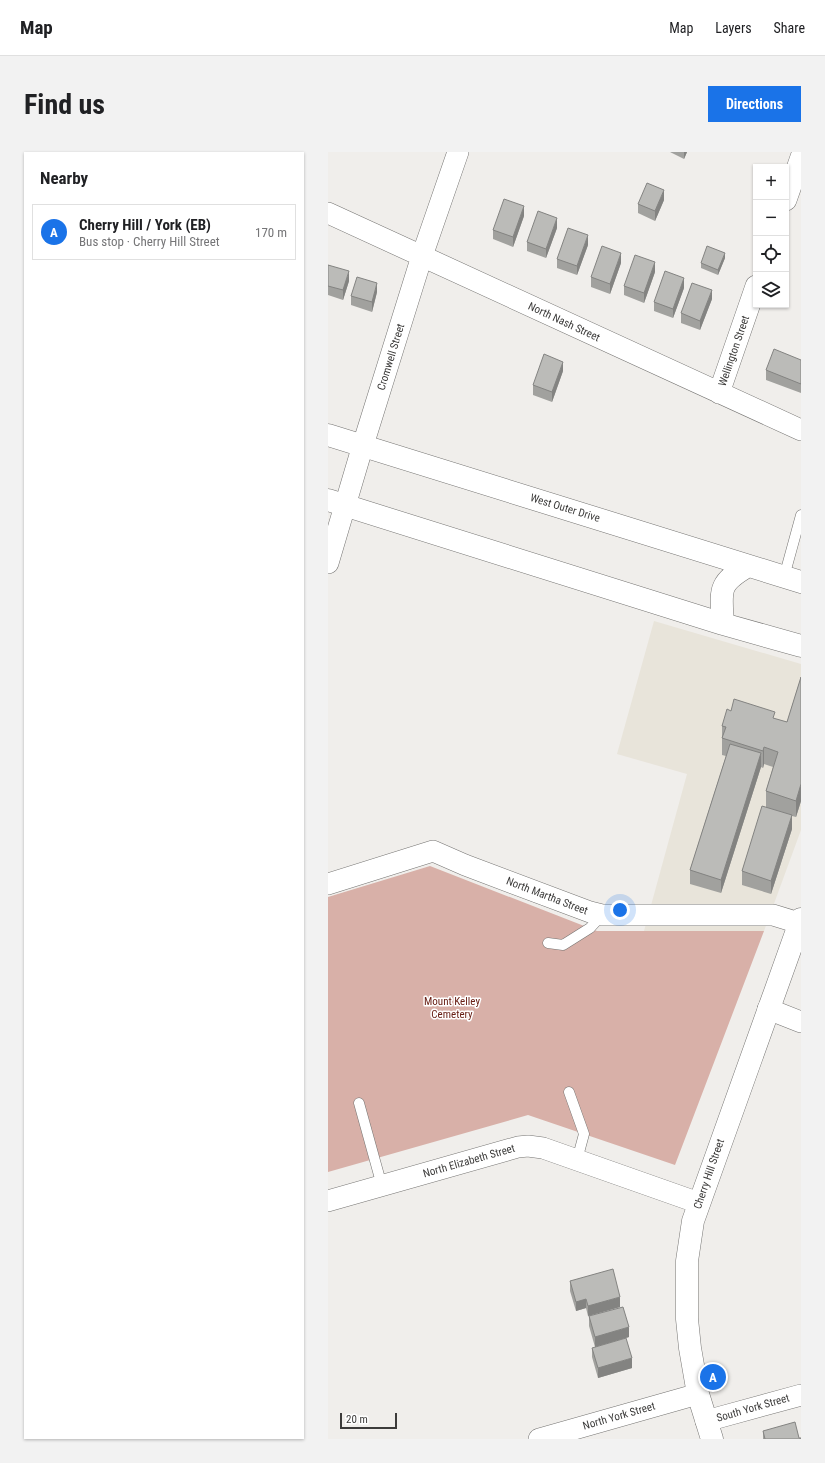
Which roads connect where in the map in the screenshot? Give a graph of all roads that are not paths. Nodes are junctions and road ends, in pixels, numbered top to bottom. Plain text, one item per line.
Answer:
1 (458, 152) edge
2 (801, 157) edge
3 (789, 191) edge
4 (328, 213) edge
5 (422, 256) junction
6 (753, 295) edge
7 (719, 393) junction
8 (801, 430) edge
9 (328, 435) edge
10 (363, 446) junction
11 (337, 502) edge
12 (801, 515) edge
13 (328, 563) edge
14 (748, 566) junction
15 (792, 580) edge
16 (723, 624) junction
17 (801, 646) edge
18 (328, 884) edge
19 (602, 915) junction
20 (800, 921) edge
21 (548, 943) dead end
22 (768, 1009) junction
23 (801, 1022) edge
24 (569, 1092) dead end
25 (359, 1103) dead end
26 (577, 1160) junction
27 (382, 1186) junction
28 (328, 1201) edge
29 (699, 1203) junction
30 (698, 1394) junction
31 (801, 1395) edge
32 (709, 1430) edge
33 (539, 1439) edge

1 - 5 street, Cromwell Street
2 - 3 street
4 - 5 street, North Nash Street
5 - 7 street, North Nash Street
5 - 10 street, Cromwell Street
6 - 7 street, Wellington Street
7 - 8 street, North Nash Street
9 - 10 main road, West Outer Drive
10 - 11 street, Cromwell Street
10 - 14 main road, West Outer Drive
11 - 13 street, Cromwell Street
11 - 16 main road
12 - 15 lane
14 - 15 main road, West Outer Drive
14 - 16 main road
16 - 17 main road
18 - 19 street, North Martha Street
19 - 20 street, North Martha Street
19 - 21 lane
20 - 22 main road, Cherry Hill Street
22 - 23 street
22 - 29 main road, Cherry Hill Street
24 - 26 lane
25 - 27 lane
26 - 27 street, North Elizabeth Street
26 - 29 street, North Elizabeth Street
27 - 28 street, North Elizabeth Street
29 - 30 main road, Cherry Hill Street
30 - 32 main road, Cherry Hill Street
30 - 33 street, North York Street
31 - 32 street, South York Street

